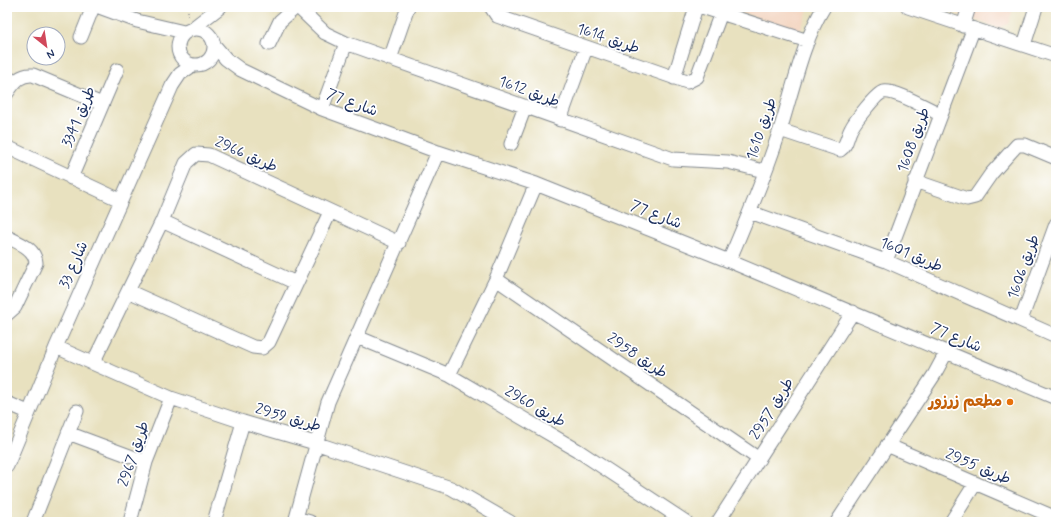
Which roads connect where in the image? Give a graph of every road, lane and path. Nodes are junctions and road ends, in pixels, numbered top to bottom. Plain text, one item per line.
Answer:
1 (93, 7) edge
2 (99, 7) edge
3 (221, 7) edge
4 (297, 7) edge
5 (408, 7) edge
6 (491, 7) edge
7 (696, 7) edge
8 (702, 7) edge
9 (824, 7) edge
10 (908, 7) edge
11 (969, 7) edge
12 (1036, 7) edge
13 (721, 13) junction
14 (137, 21) junction
15 (968, 28) junction
16 (188, 30) junction
17 (80, 37) dead end
18 (213, 41) junction
19 (808, 41) junction
20 (346, 43) junction
21 (269, 44) dead end
22 (1024, 45) junction
23 (586, 48) junction
24 (179, 51) junction
25 (1056, 56) edge
26 (390, 59) junction
27 (198, 64) junction
28 (117, 70) dead end
29 (241, 70) junction
30 (674, 78) junction
31 (176, 80) junction
32 (10, 89) edge
33 (102, 104) junction
34 (525, 107) junction
35 (322, 109) junction
36 (940, 114) junction
37 (560, 120) junction
38 (780, 130) junction
39 (511, 144) dead end
40 (7, 147) edge
41 (438, 152) junction
42 (1056, 158) edge
43 (764, 171) junction
44 (71, 178) junction
45 (915, 180) junction
46 (536, 184) junction
47 (120, 200) junction
48 (330, 212) junction
49 (750, 212) junction
50 (162, 221) junction
51 (1056, 224) edge
52 (7, 237) edge
53 (1054, 242) edge
54 (399, 243) junction
55 (729, 261) junction
56 (886, 261) junction
57 (496, 279) junction
58 (296, 283) junction
59 (128, 291) junction
60 (853, 312) junction
61 (7, 314) edge
62 (1022, 320) junction
63 (1056, 336) edge
64 (357, 337) junction
65 (56, 347) junction
66 (947, 351) junction
67 (93, 363) junction
68 (448, 375) junction
69 (171, 398) junction
70 (1056, 398) edge
71 (7, 403) edge
72 (77, 410) dead end
73 (28, 412) junction
74 (243, 422) junction
75 (68, 433) junction
76 (315, 442) junction
77 (888, 446) junction
78 (759, 459) junction
79 (146, 462) junction
80 (7, 466) edge
81 (975, 484) junction
82 (1056, 518) edge
83 (295, 520) edge
84 (508, 521) edge
85 (33, 522) edge
86 (130, 522) edge
87 (214, 522) edge
88 (310, 522) edge
89 (686, 522) edge
90 (718, 522) edge
91 (837, 522) edge
92 (951, 522) edge

1 - 17 street
2 - 14 street
3 - 16 street
3 - 18 street
4 - 20 street, طريق 1612
4 - 21 street
5 - 26 street
6 - 23 street, طريق 1614
7 - 30 street
8 - 13 street
9 - 19 street, طريق 1610
10 - 15 street
11 - 15 street, طريق 1608
12 - 22 street
13 - 19 street
13 - 30 street, طريق 1614
14 - 16 street
14 - 24 street
15 - 22 street
15 - 36 street, طريق 1608
16 - 18 street
16 - 24 street
18 - 27 street
18 - 29 street, شارع 77
19 - 38 street, طريق 1610
20 - 26 street, طريق 1612
20 - 35 street
22 - 25 street
23 - 30 street, طريق 1614
23 - 37 street
24 - 27 street
24 - 31 street, شارع 33
26 - 34 street, طريق 1612
27 - 29 street, شارع 77
27 - 31 street, شارع 33
28 - 33 street, طريق 3341
29 - 35 street, شارع 77
31 - 47 street, شارع 33
32 - 33 street
33 - 44 street, طريق 3341
34 - 37 street, طريق 1612
34 - 39 street
35 - 41 street, شارع 77
36 - 38 street
36 - 45 street, طريق 1608
37 - 43 street, طريق 1612
38 - 43 street, طريق 1610
40 - 44 street
41 - 46 street, شارع 77
41 - 54 street
42 - 45 street
43 - 49 street, طريق 1610
44 - 47 street
45 - 56 street, طريق 1608
46 - 55 street, شارع 77
46 - 57 street
47 - 65 street, شارع 33
48 - 50 street, طريق 2966
48 - 54 street, طريق 2966
48 - 58 street
49 - 55 street, طريق 1610
49 - 56 street, طريق 1601
50 - 58 street
50 - 59 street, طريق 2966
51 - 53 street, طريق 1606
52 - 61 street
53 - 62 street, طريق 1606
54 - 64 street
55 - 60 street, شارع 77
56 - 62 street, طريق 1601
57 - 68 street
57 - 78 street, طريق 2958
58 - 59 street
59 - 67 street, طريق 2966
60 - 66 street, شارع 77
60 - 78 street, طريق 2957
62 - 63 street, طريق 1601
64 - 68 street, طريق 2960
64 - 76 street
65 - 67 street, طريق 2959
65 - 73 street, شارع 33
66 - 70 street, شارع 77
66 - 77 street
67 - 69 street, طريق 2959
68 - 89 street, طريق 2960
69 - 74 street, طريق 2959
69 - 79 street, طريق 2967
71 - 73 street
72 - 75 street
73 - 80 street, شارع 33
74 - 76 street, طريق 2959
74 - 87 street
75 - 79 street
75 - 85 street
76 - 83 street
76 - 84 street, طريق 2959
77 - 81 street, طريق 2955
77 - 91 street
78 - 90 street, طريق 2957
79 - 86 street, طريق 2967
81 - 82 street, طريق 2955
81 - 92 street
83 - 88 street

